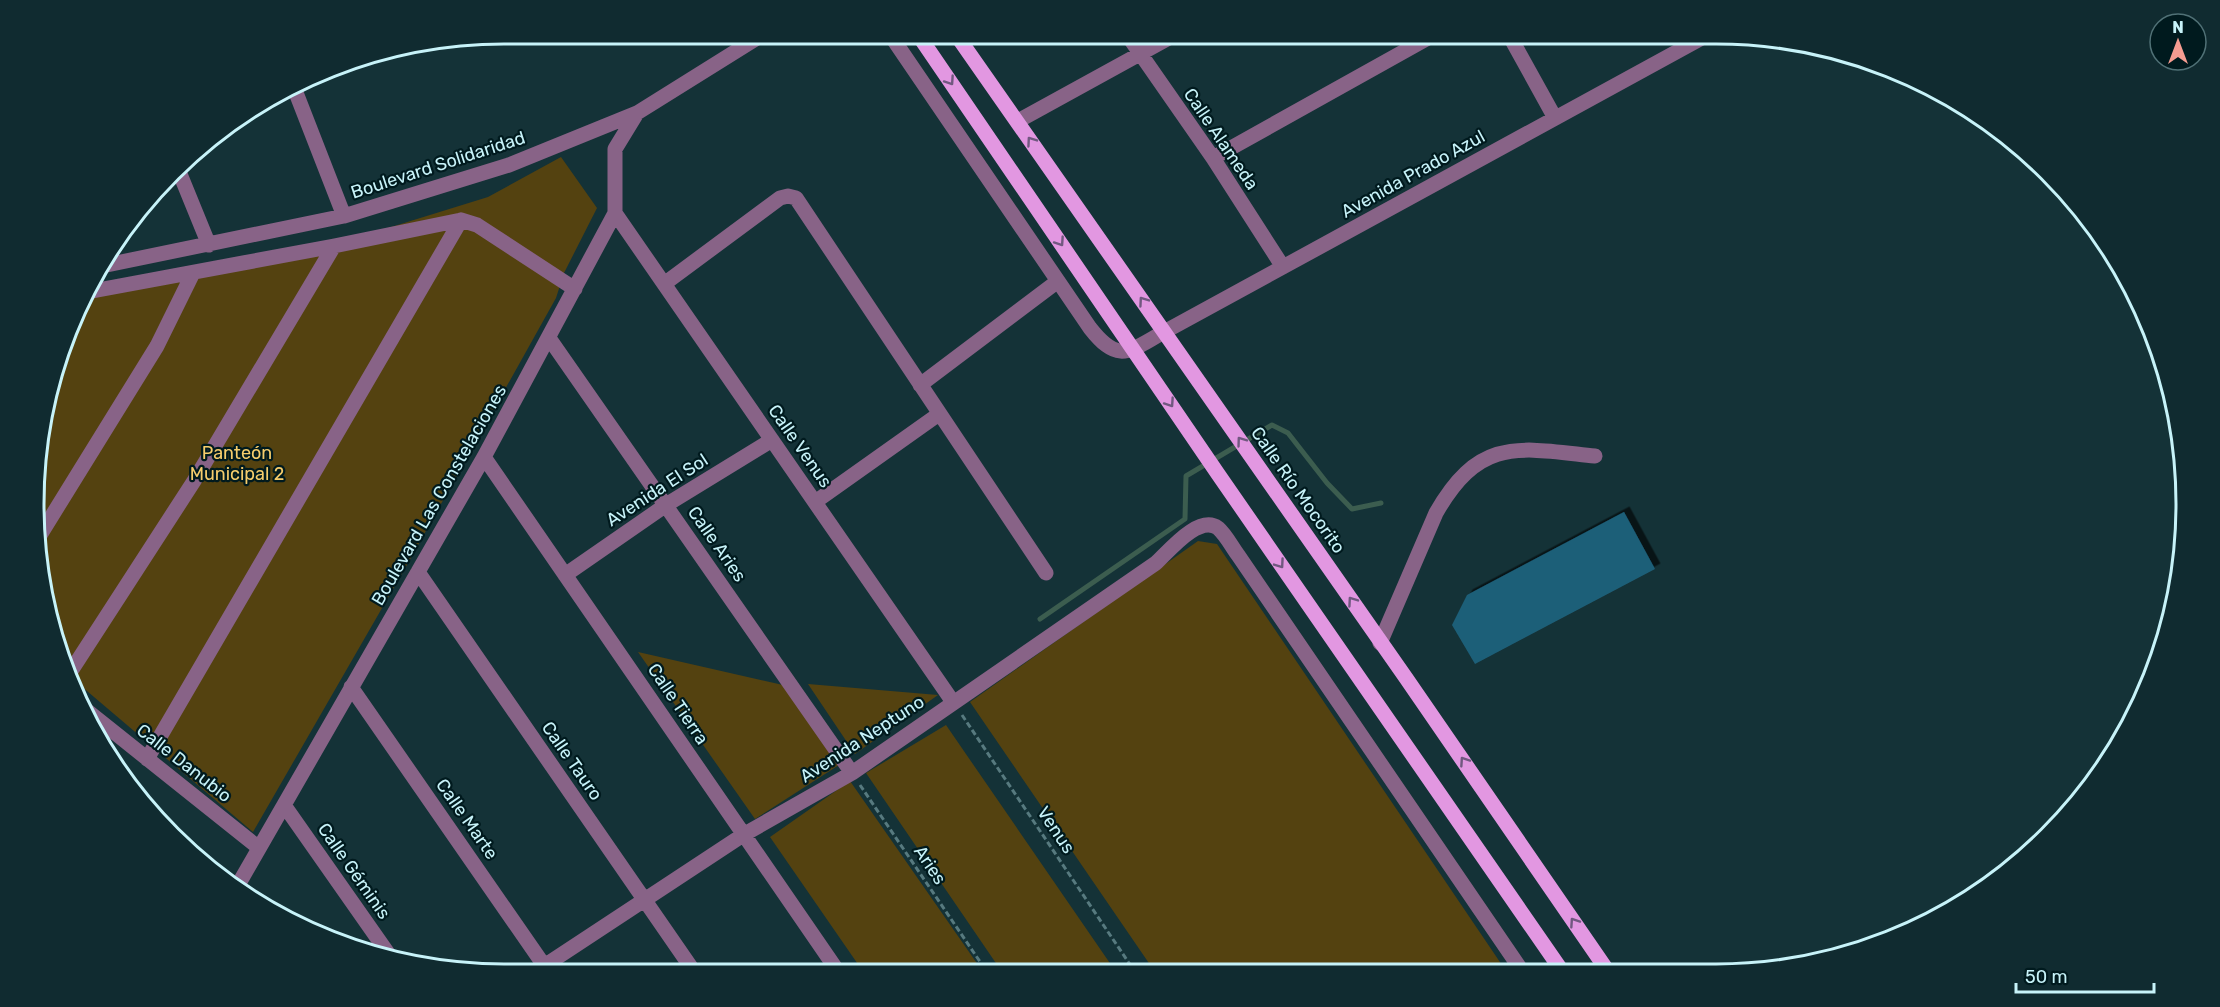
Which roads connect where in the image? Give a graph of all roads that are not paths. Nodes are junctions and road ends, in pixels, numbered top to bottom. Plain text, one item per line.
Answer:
1 (747, 44) edge
2 (896, 44) edge
3 (924, 44) edge
4 (963, 44) edge
5 (1133, 44) edge
6 (1158, 44) edge
7 (1417, 44) edge
8 (1514, 44) edge
9 (1691, 44) edge
10 (1140, 54) junction
11 (295, 93) edge
12 (637, 113) junction
13 (1555, 118) junction
14 (1018, 121) junction
15 (1213, 158) junction
16 (181, 176) edge
17 (615, 213) junction
18 (344, 216) junction
19 (460, 220) junction
20 (209, 245) junction
21 (334, 246) junction
22 (111, 264) edge
23 (1283, 267) junction
24 (193, 273) junction
25 (1058, 281) junction
26 (664, 284) junction
27 (575, 289) junction
28 (96, 290) edge
29 (1164, 332) junction
30 (549, 338) junction
31 (1133, 349) junction
32 (920, 385) junction
33 (939, 414) junction
34 (772, 440) junction
35 (1595, 456) dead end
36 (484, 457) junction
37 (815, 502) junction
38 (666, 505) junction
39 (44, 529) edge
40 (418, 572) junction
41 (1046, 573) dead end
42 (565, 575) junction
43 (1380, 643) junction
44 (74, 666) edge
45 (351, 687) junction
46 (953, 702) junction
47 (97, 719) edge
48 (147, 759) junction
49 (852, 773) junction
50 (284, 805) junction
51 (743, 835) junction
52 (259, 848) junction
53 (240, 881) edge
54 (644, 899) junction
55 (384, 948) edge
56 (537, 964) edge
57 (552, 964) edge
58 (689, 964) edge
59 (833, 964) edge
60 (1517, 964) edge
61 (1557, 964) edge
62 (1602, 964) edge

1 - 12 street, Boulevard Solidaridad
2 - 25 street
3 -> 31 main road
4 - 14 main road, Calle Río Mocorito
5 - 10 street, Calle Alameda
6 - 10 street
7 - 15 street
8 - 13 street
9 - 13 street, Avenida Prado Azul
10 - 14 street
10 - 15 street, Calle Alameda
11 - 18 street
12 - 17 street, Boulevard Las Constelaciones
12 - 18 street, Boulevard Solidaridad
13 - 23 street, Avenida Prado Azul
29 -> 14 main road, Calle Río Mocorito
15 - 23 street, Calle Alameda
16 - 20 street
17 - 26 street, Calle Venus
17 - 27 street, Boulevard Las Constelaciones
18 - 20 street, Boulevard Solidaridad
19 - 21 street
19 - 27 street
19 - 48 street
20 - 22 street, Boulevard Solidaridad
21 - 24 street
21 - 44 street
23 - 29 street, Avenida Prado Azul
24 - 28 street
24 - 39 street
25 - 31 street
25 - 32 street
26 - 32 street
26 - 34 street, Calle Venus
27 - 30 street, Boulevard Las Constelaciones
29 - 31 street, Avenida Prado Azul
43 -> 29 main road, Calle Río Mocorito
30 - 36 street, Boulevard Las Constelaciones
30 - 38 street, Calle Aries
31 -> 61 main road
32 - 33 street
33 - 37 street
33 - 41 street
34 - 37 street, Calle Venus
34 - 38 street, Avenida El Sol
35 - 43 street
36 - 40 street, Boulevard Las Constelaciones
36 - 42 street, Calle Tierra
37 - 46 street, Calle Venus
38 - 42 street, Avenida El Sol
38 - 49 street, Calle Aries
40 - 45 street, Boulevard Las Constelaciones
40 - 54 street, Calle Tauro
42 - 51 street, Calle Tierra
62 -> 43 main road, Calle Río Mocorito
45 - 50 street, Boulevard Las Constelaciones
45 - 56 street, Calle Marte
46 - 49 street, Avenida Neptuno
46 - 60 street, Avenida Neptuno
47 - 48 street, Calle Danubio
48 - 52 street, Calle Danubio
49 - 51 street, Avenida Neptuno
50 - 52 street, Boulevard Las Constelaciones
50 - 55 street, Calle Géminis
51 - 54 street, Avenida Neptuno
51 - 59 street, Calle Tierra
52 - 53 street, Boulevard Las Constelaciones
54 - 57 street, Avenida Neptuno
54 - 58 street, Calle Tauro

